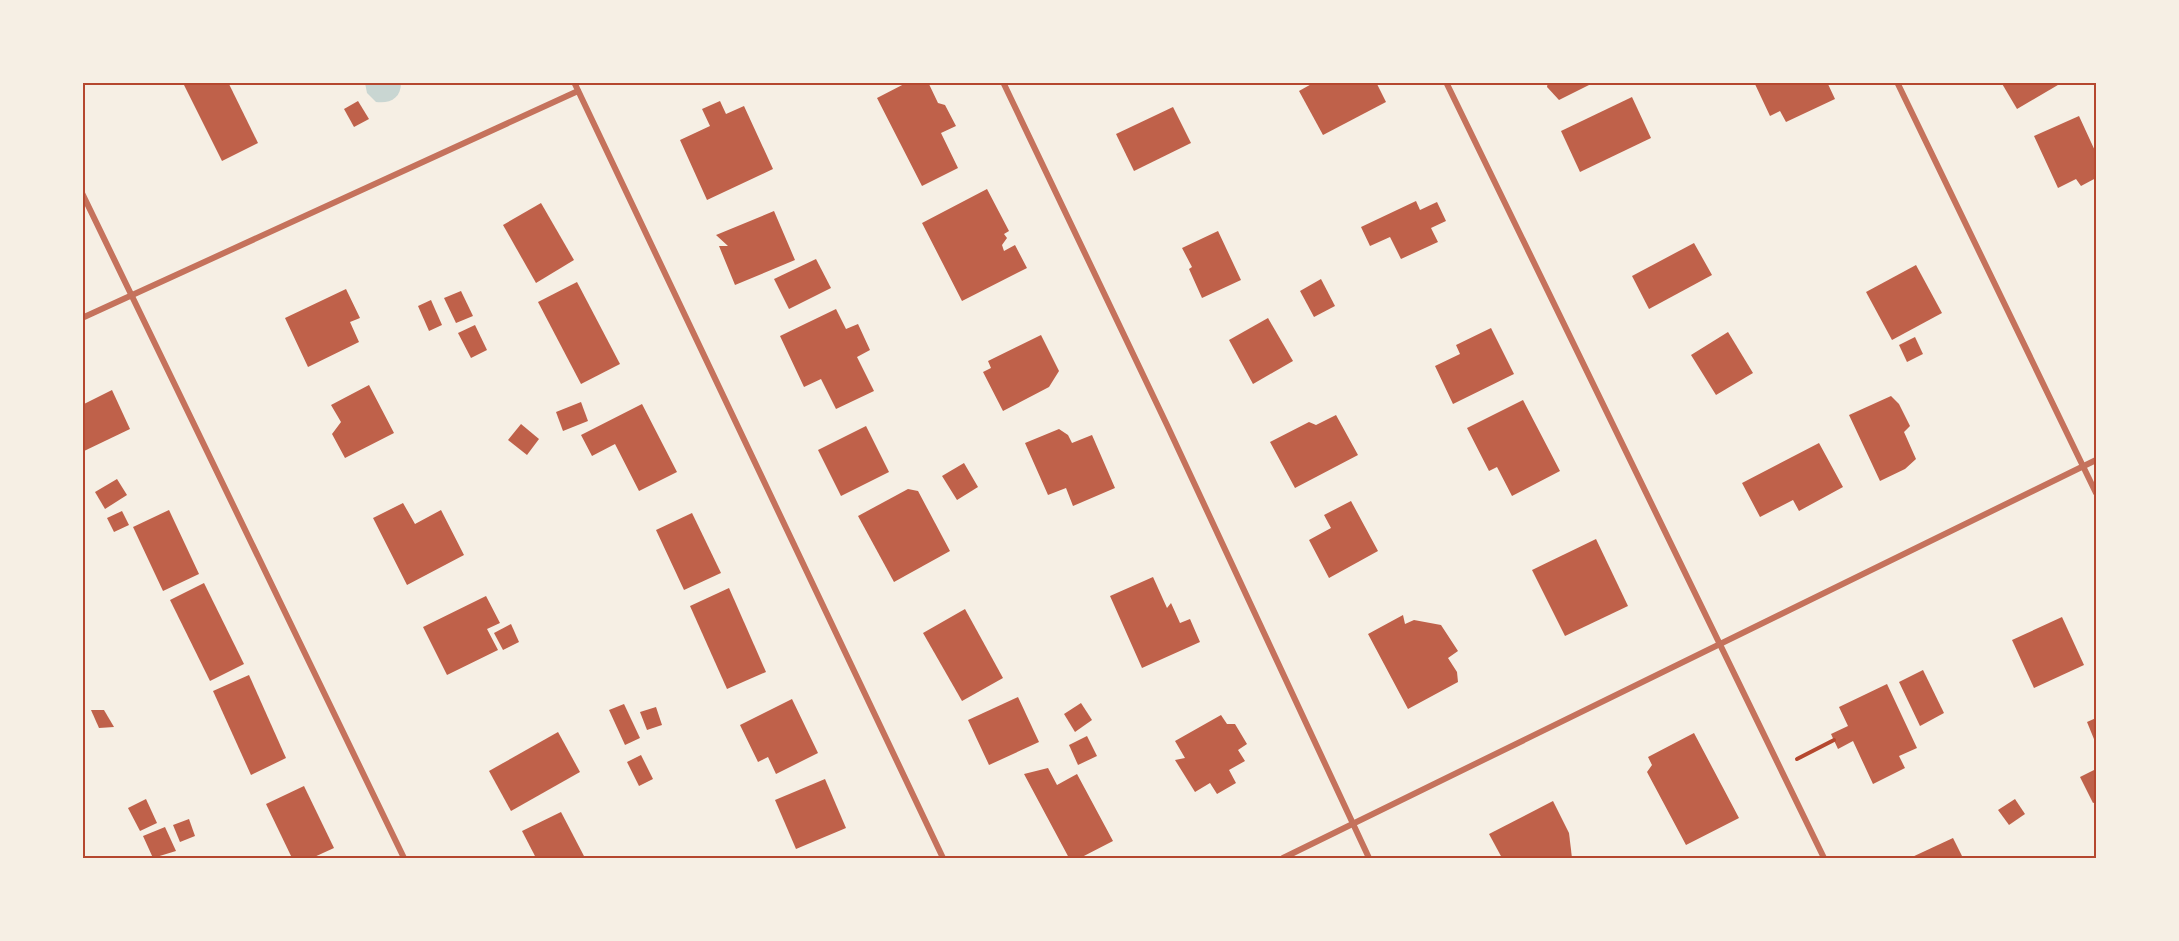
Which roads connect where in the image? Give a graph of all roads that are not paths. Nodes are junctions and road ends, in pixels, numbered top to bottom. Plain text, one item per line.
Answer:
1 (574, 82) edge
2 (1003, 82) edge
3 (1446, 82) edge
4 (1897, 82) edge
5 (578, 91) junction
6 (82, 193) edge
7 (131, 294) junction
8 (82, 318) edge
9 (2097, 460) edge
10 (2084, 466) junction
11 (2097, 494) edge
12 (1721, 644) junction
13 (1353, 824) junction
14 (404, 858) edge
15 (943, 858) edge
16 (1283, 858) edge
17 (1369, 858) edge
18 (1824, 858) edge

1 - 5 street
2 - 13 street
3 - 12 street
4 - 10 street
5 - 7 street
5 - 15 street
6 - 7 street
7 - 8 street
7 - 14 street
9 - 10 street
10 - 11 street
10 - 12 street
12 - 13 street
12 - 18 street
13 - 16 street
13 - 17 street

